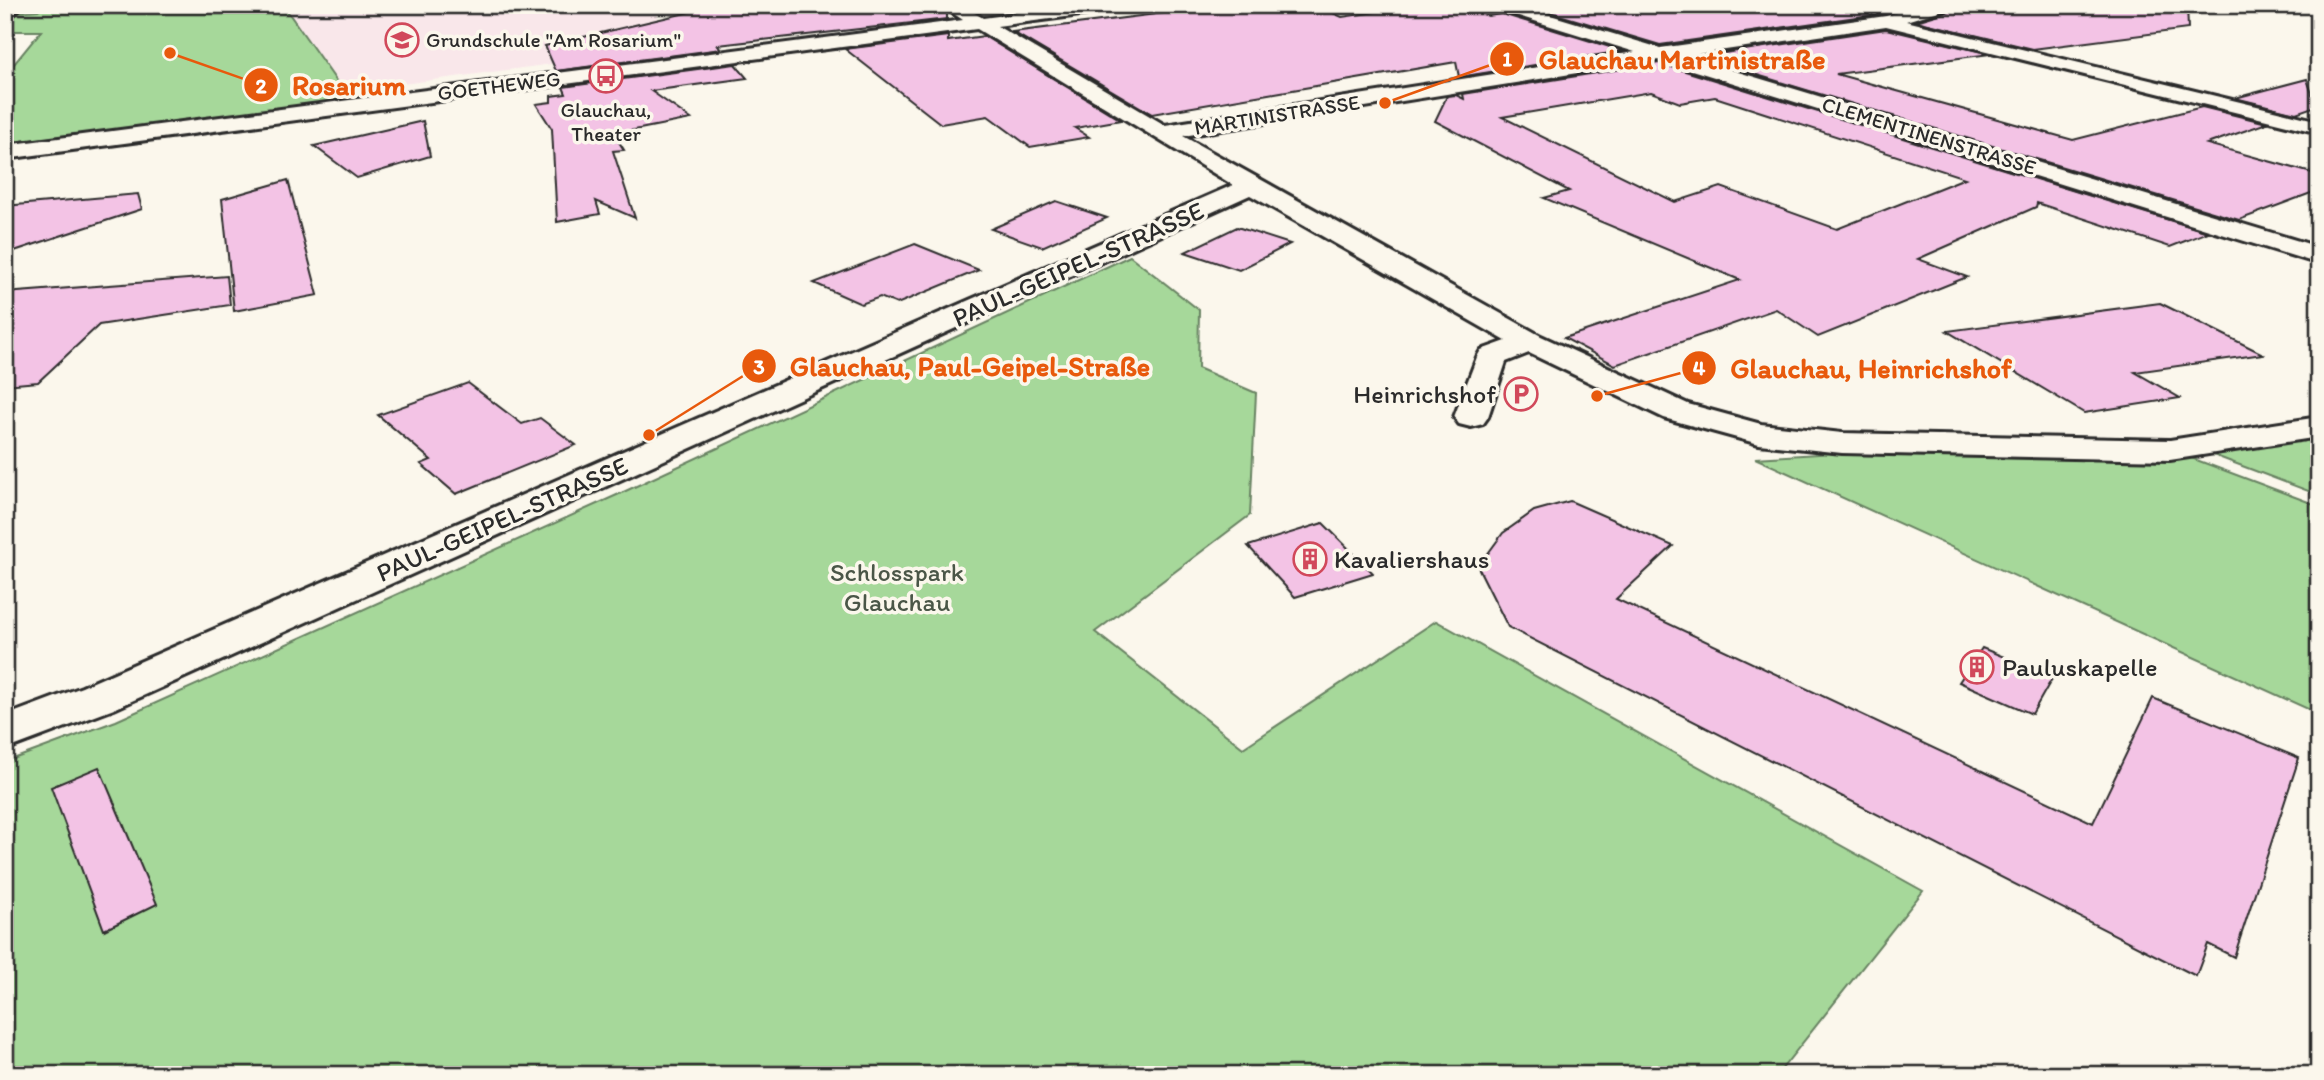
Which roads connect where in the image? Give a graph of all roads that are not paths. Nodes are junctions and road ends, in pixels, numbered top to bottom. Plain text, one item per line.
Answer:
1 (15, 5) edge
2 (949, 5) edge
3 (1119, 5) edge
4 (1499, 5) edge
5 (1943, 5) edge
6 (5, 13) edge
7 (1887, 21) junction
8 (980, 23) junction
9 (1660, 54) junction
10 (2319, 127) edge
11 (1165, 132) junction
12 (5, 152) edge
13 (1251, 186) junction
14 (2319, 256) edge
15 (1530, 342) junction
16 (1472, 417) dead end
17 (2319, 427) edge
18 (5, 734) edge

1 - 6 street
2 - 8 street
3 - 8 street, GOETHEWEG
4 - 9 street, CLEMENTINENSTRASSE
5 - 7 street
7 - 9 street, MARTINISTRASSE
7 - 10 street
8 - 11 street
8 - 12 street, GOETHEWEG
9 - 11 street, MARTINISTRASSE
9 - 14 street, CLEMENTINENSTRASSE
11 - 13 street
13 - 15 street
13 - 18 street, PAUL-GEIPEL-STRASSE
15 - 16 street
15 - 17 street

